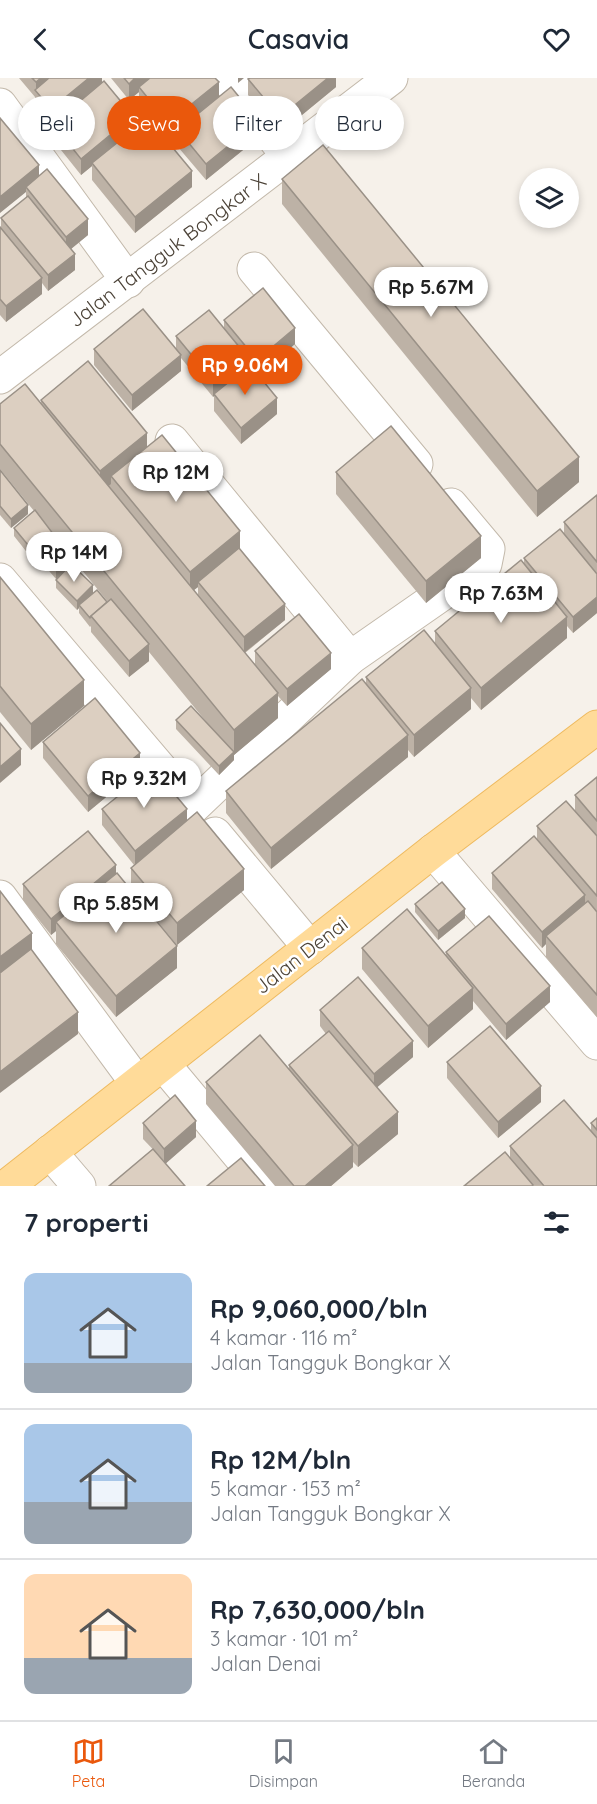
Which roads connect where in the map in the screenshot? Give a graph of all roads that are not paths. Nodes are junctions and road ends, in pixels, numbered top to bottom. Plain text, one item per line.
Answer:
1 (227, 78) edge
2 (391, 78) edge
3 (2, 111) edge
4 (289, 157) junction
5 (254, 269) dead end
6 (128, 281) junction
7 (0, 377) edge
8 (172, 441) dead end
9 (0, 580) edge
10 (350, 658) junction
11 (597, 727) edge
12 (193, 807) junction
13 (433, 851) junction
14 (0, 897) edge
15 (310, 948) junction
16 (597, 1043) edge
17 (164, 1065) junction
18 (137, 1083) junction
19 (50, 1152) junction
20 (7, 1186) edge
21 (79, 1186) edge
22 (265, 1186) edge

1 - 4 street
2 - 4 street, Jalan Tangguk Bongkar X
3 - 6 street
4 - 6 street, Jalan Tangguk Bongkar X
5 - 10 street
6 - 7 street, Jalan Tangguk Bongkar X
8 - 10 street
9 - 12 street
10 - 12 street
11 - 13 main road, Jalan Denai
12 - 15 street
13 - 15 main road, Jalan Denai
13 - 16 street
14 - 18 street
15 - 17 main road, Jalan Denai
17 - 18 main road, Jalan Denai
17 - 22 street
18 - 19 main road, Jalan Denai
19 - 20 main road, Jalan Denai
19 - 21 street

